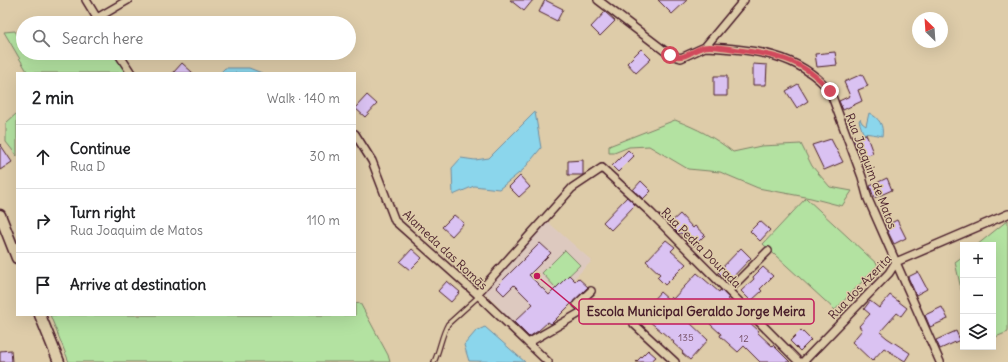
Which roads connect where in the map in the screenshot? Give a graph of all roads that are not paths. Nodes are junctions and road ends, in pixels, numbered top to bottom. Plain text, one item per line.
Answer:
1 (86, 0) edge
2 (128, 0) edge
3 (598, 0) edge
4 (744, 0) edge
5 (95, 16) edge
6 (105, 16) edge
7 (705, 47) junction
8 (123, 60) edge
9 (130, 72) edge
10 (356, 136) edge
11 (1008, 214) edge
12 (0, 215) edge
13 (768, 252) dead end
14 (16, 255) edge
15 (896, 262) junction
16 (729, 290) junction
17 (591, 291) dead end
18 (478, 295) junction
19 (40, 316) edge
20 (634, 324) dead end
21 (528, 343) junction
22 (59, 362) edge
23 (434, 362) edge
24 (548, 362) edge
25 (675, 362) edge
26 (799, 362) edge
27 (803, 362) edge
28 (940, 362) edge

1 - 5 street
2 - 6 street
3 - 7 street
4 - 7 street
7 - 15 street, Rua Joaquim de Matos
8 - 9 street
10 - 18 street, Alameda das Romãs
11 - 15 street, Rua dos Azerita
12 - 14 main road
13 - 16 street
15 - 27 street, Rua dos Azerita
15 - 28 street, Rua Joaquim de Matos
16 - 18 street, Rua Pedra Dourada
16 - 26 street, Rua Pedra Dourada
17 - 21 street
18 - 21 street, Alameda das Romãs
18 - 23 lane
19 - 22 main road
20 - 25 street
21 - 24 street, Alameda das Romãs

